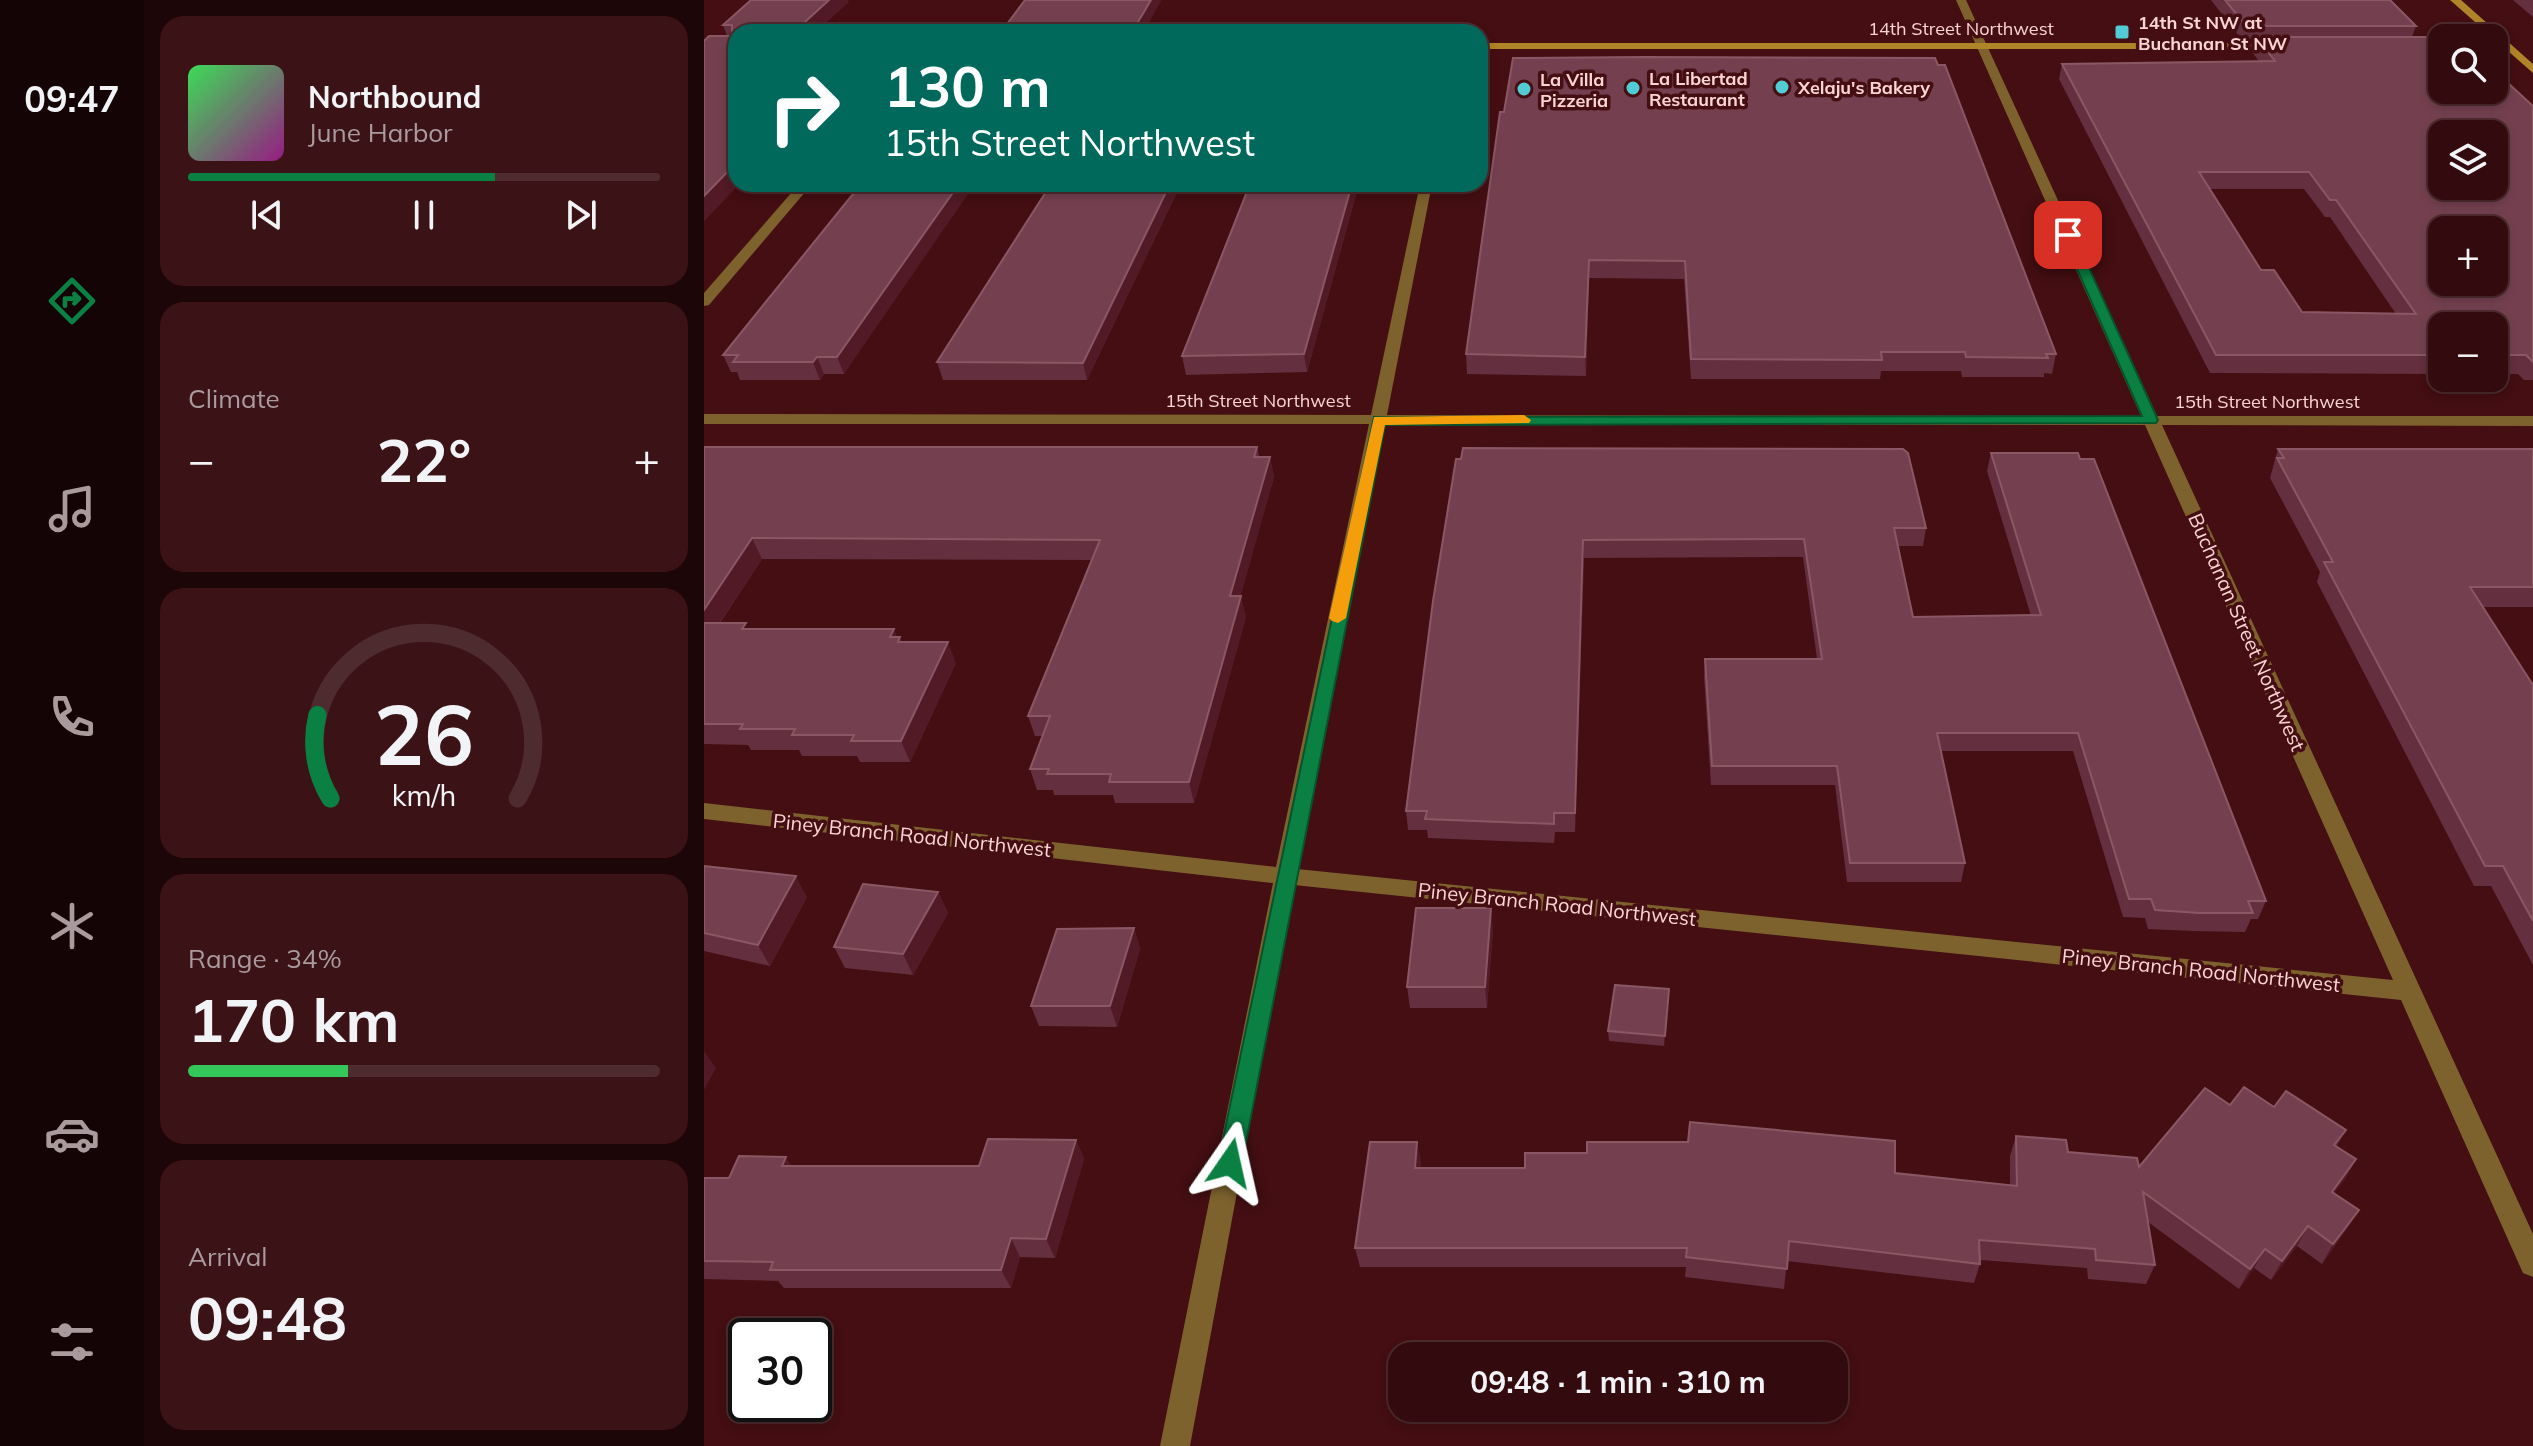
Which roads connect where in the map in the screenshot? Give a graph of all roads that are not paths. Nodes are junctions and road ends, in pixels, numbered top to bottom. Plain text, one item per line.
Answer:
1 (1961, 0) edge
2 (2455, 0) edge
3 (2482, 24) edge
4 (1488, 46) edge
5 (1982, 46) junction
6 (2295, 46) edge
7 (2508, 46) edge
8 (2520, 46) dead end
9 (2508, 47) edge
10 (2533, 70) edge
11 (799, 192) edge
12 (1424, 192) edge
13 (704, 302) edge
14 (704, 419) edge
15 (1379, 420) junction
16 (2151, 420) junction
17 (2533, 421) edge
18 (704, 811) edge
19 (1285, 876) junction
20 (2410, 991) junction
21 (2533, 1264) edge
22 (1175, 1446) edge

1 - 5 street, Buchanan Street Northwest
2 - 3 street
4 - 5 street, 14th Street Northwest
5 - 6 street, 14th Street Northwest
5 - 16 street, Buchanan Street Northwest
7 - 8 street
9 - 10 street
11 - 13 street
12 - 15 street
14 - 15 street, 15th Street Northwest
15 - 16 street, 15th Street Northwest
15 - 19 street
16 - 17 street, 15th Street Northwest
16 - 20 street, Buchanan Street Northwest
18 - 19 street, Piney Branch Road Northwest
19 - 20 street, Piney Branch Road Northwest
19 - 22 street
20 - 21 street, Buchanan Street Northwest

